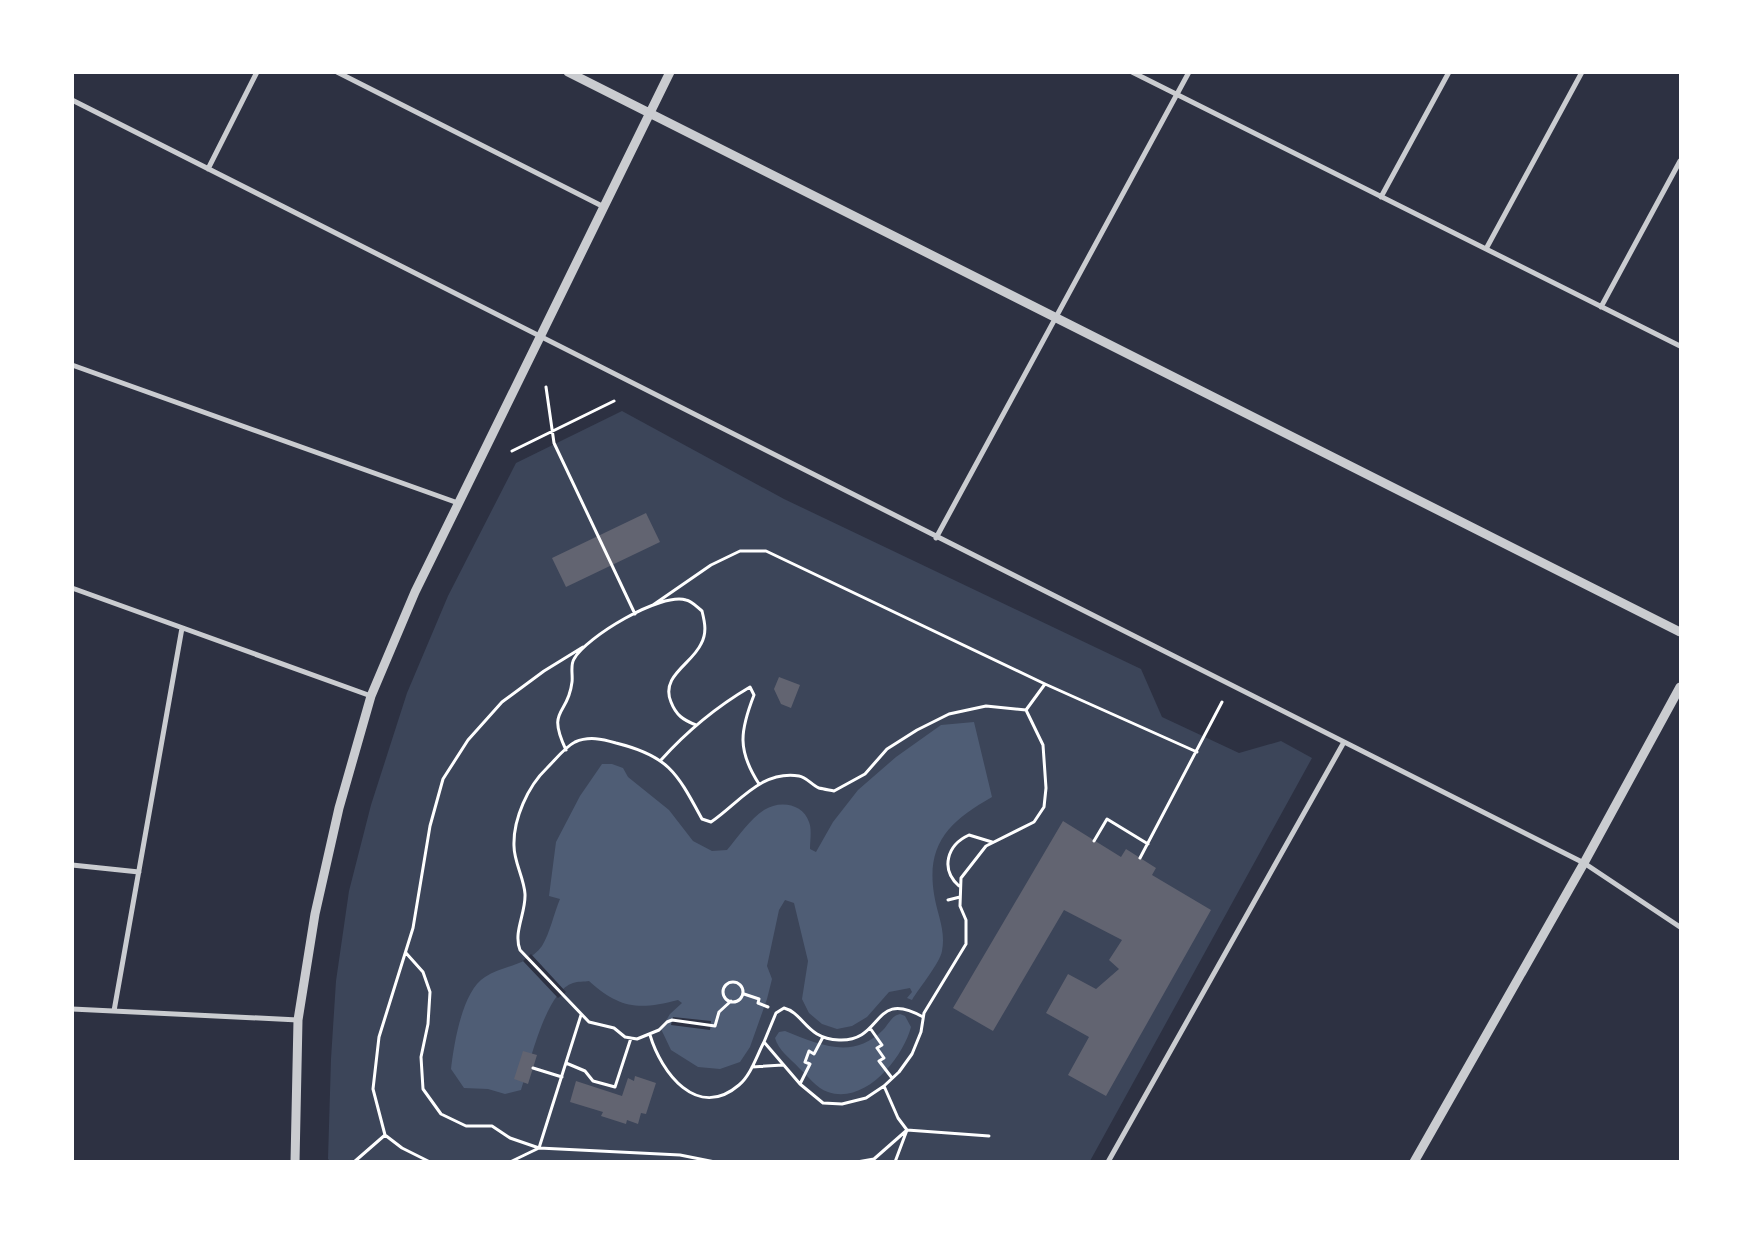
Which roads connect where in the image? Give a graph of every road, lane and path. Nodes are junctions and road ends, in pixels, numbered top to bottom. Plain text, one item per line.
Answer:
1 (258, 72) edge
2 (337, 72) edge
3 (568, 72) edge
4 (670, 72) edge
5 (1132, 72) edge
6 (1189, 72) edge
7 (1449, 72) edge
8 (1582, 72) edge
9 (1177, 95) junction
10 (72, 100) edge
11 (650, 113) junction
12 (1680, 161) edge
13 (208, 169) junction
14 (1381, 197) junction
15 (604, 207) junction
16 (1486, 249) junction
17 (1602, 307) junction
18 (1056, 316) junction
19 (541, 336) junction
20 (1680, 346) edge
21 (72, 365) edge
22 (546, 387) dead end
23 (614, 401) dead end
24 (551, 431) junction
25 (512, 451) dead end
26 (458, 503) junction
27 (936, 538) junction
28 (72, 588) edge
29 (653, 606) junction
30 (635, 614) junction
31 (182, 628) junction
32 (1680, 632) edge
33 (583, 647) junction
34 (1045, 684) junction
35 (1680, 687) edge
36 (371, 696) junction
37 (1222, 702) dead end
38 (1026, 710) junction
39 (696, 725) junction
40 (1344, 742) junction
41 (566, 750) junction
42 (1196, 752) junction
43 (661, 760) junction
44 (759, 784) junction
45 (1094, 840) dead end
46 (992, 842) junction
47 (1148, 844) junction
48 (1140, 858) dead end
49 (1584, 863) junction
50 (72, 865) edge
51 (139, 872) junction
52 (959, 886) junction
53 (960, 897) junction
54 (948, 900) dead end
55 (1680, 927) edge
56 (405, 952) junction
57 (744, 994) junction
58 (732, 1001) junction
59 (768, 1007) dead end
60 (72, 1009) edge
61 (114, 1011) junction
62 (582, 1016) junction
63 (923, 1017) junction
64 (298, 1020) junction
65 (871, 1030) junction
66 (650, 1035) junction
67 (631, 1038) junction
68 (822, 1038) junction
69 (764, 1042) junction
70 (566, 1063) junction
71 (784, 1065) junction
72 (751, 1067) junction
73 (533, 1068) dead end
74 (562, 1077) junction
75 (892, 1078) junction
76 (800, 1084) junction
77 (884, 1086) junction
78 (907, 1130) junction
79 (385, 1135) junction
80 (989, 1136) dead end
81 (539, 1148) junction
82 (295, 1162) edge
83 (354, 1162) edge
84 (430, 1162) edge
85 (510, 1162) edge
86 (715, 1162) edge
87 (858, 1162) edge
88 (895, 1162) edge
89 (1108, 1162) edge
90 (1414, 1162) edge

1 - 13 street
2 - 15 street
3 - 11 street
4 - 11 street
5 - 9 street
6 - 9 street
7 - 14 street
8 - 16 street
9 - 14 street
9 - 18 street
10 - 13 street
11 - 15 street
11 - 18 street
12 - 17 street
13 - 19 street
14 - 16 street
15 - 19 street
16 - 17 street
17 - 20 street
18 - 27 street
18 - 32 street
19 - 26 street
19 - 27 street
21 - 26 street
22 - 24 path
23 - 24 path
24 - 25 path
24 - 30 path
26 - 36 street
27 - 40 street
28 - 31 street
29 - 30 path
29 - 34 path
29 - 39 path
30 - 33 path
31 - 36 street
31 - 51 street
33 - 41 path
33 - 56 path
34 - 38 path
34 - 42 path
35 - 49 street
36 - 64 street
37 - 42 path
38 - 44 path
38 - 46 path
39 - 43 path
39 - 44 path
40 - 49 street
40 - 89 street
41 - 43 path
41 - 62 path
42 - 47 path
43 - 44 path
45 - 47 path
46 - 52 path
46 - 52 path
47 - 48 path
49 - 55 street
49 - 90 street
50 - 51 street
51 - 61 street
52 - 53 path
53 - 54 path
53 - 63 path
56 - 79 path
56 - 81 path
57 - 58 path
57 - 58 path
57 - 59 path
58 - 66 path
60 - 61 street
61 - 64 street
62 - 67 path
62 - 70 path
63 - 65 path
63 - 75 path
64 - 82 street
65 - 68 path
65 - 75 path
66 - 67 path
66 - 72 path
67 - 70 path
68 - 69 path
68 - 76 path
69 - 71 path
69 - 72 path
70 - 74 path
71 - 72 path
71 - 76 path
73 - 74 path
74 - 81 path
75 - 77 path
76 - 77 path
77 - 78 path
78 - 80 path
78 - 87 path
78 - 88 path
79 - 83 path
79 - 84 path
81 - 85 path
81 - 86 path

